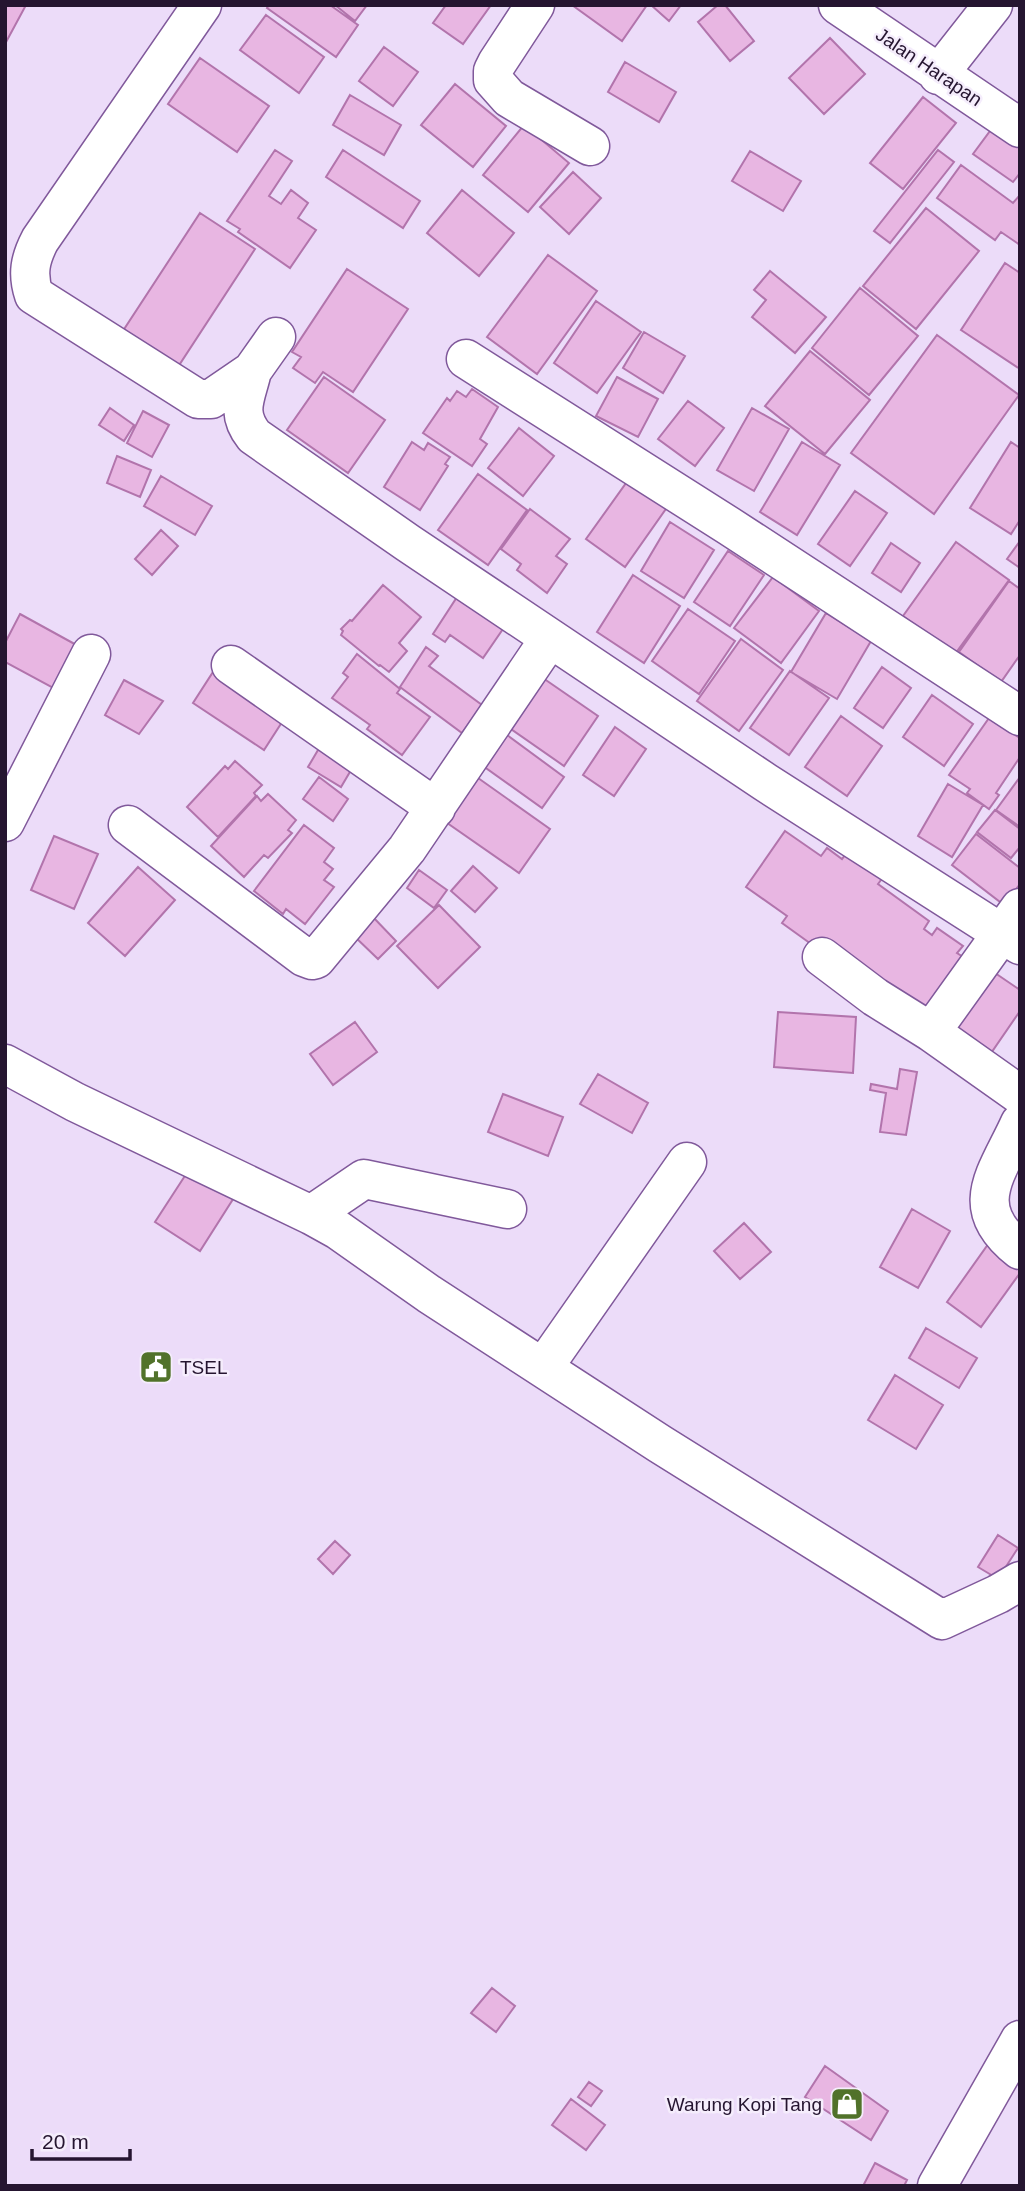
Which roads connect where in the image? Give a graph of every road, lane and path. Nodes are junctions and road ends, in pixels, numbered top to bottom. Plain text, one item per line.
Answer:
1 (202, 5) edge
2 (535, 5) edge
3 (838, 5) edge
4 (993, 5) edge
5 (938, 75) junction
6 (1020, 128) edge
7 (590, 146) dead end
8 (19, 288) edge
9 (276, 337) dead end
10 (466, 359) dead end
11 (252, 371) junction
12 (550, 638) junction
13 (92, 654) dead end
14 (230, 665) dead end
15 (1020, 716) edge
16 (436, 808) junction
17 (5, 822) edge
18 (128, 825) dead end
19 (1014, 929) edge
20 (822, 957) dead end
21 (931, 1032) junction
22 (5, 1064) edge
23 (1020, 1095) edge
24 (1020, 1123) edge
25 (687, 1162) dead end
26 (507, 1209) dead end
27 (311, 1215) junction
28 (1020, 1250) edge
29 (543, 1368) junction
30 (1020, 1581) edge
31 (1020, 2040) edge
32 (937, 2186) edge

1 - 8 main road
2 - 7 main road
3 - 5 main road, Jalan Harapan
4 - 5 main road
5 - 6 main road, Jalan Harapan
8 - 11 main road
9 - 11 main road
10 - 15 main road
11 - 12 main road
12 - 16 main road
12 - 19 main road
13 - 17 main road
14 - 16 main road
16 - 18 main road
19 - 21 main road
20 - 21 main road
21 - 23 main road
22 - 27 main road
24 - 28 main road
25 - 29 main road
26 - 27 main road
27 - 29 main road
29 - 30 main road
31 - 32 main road

